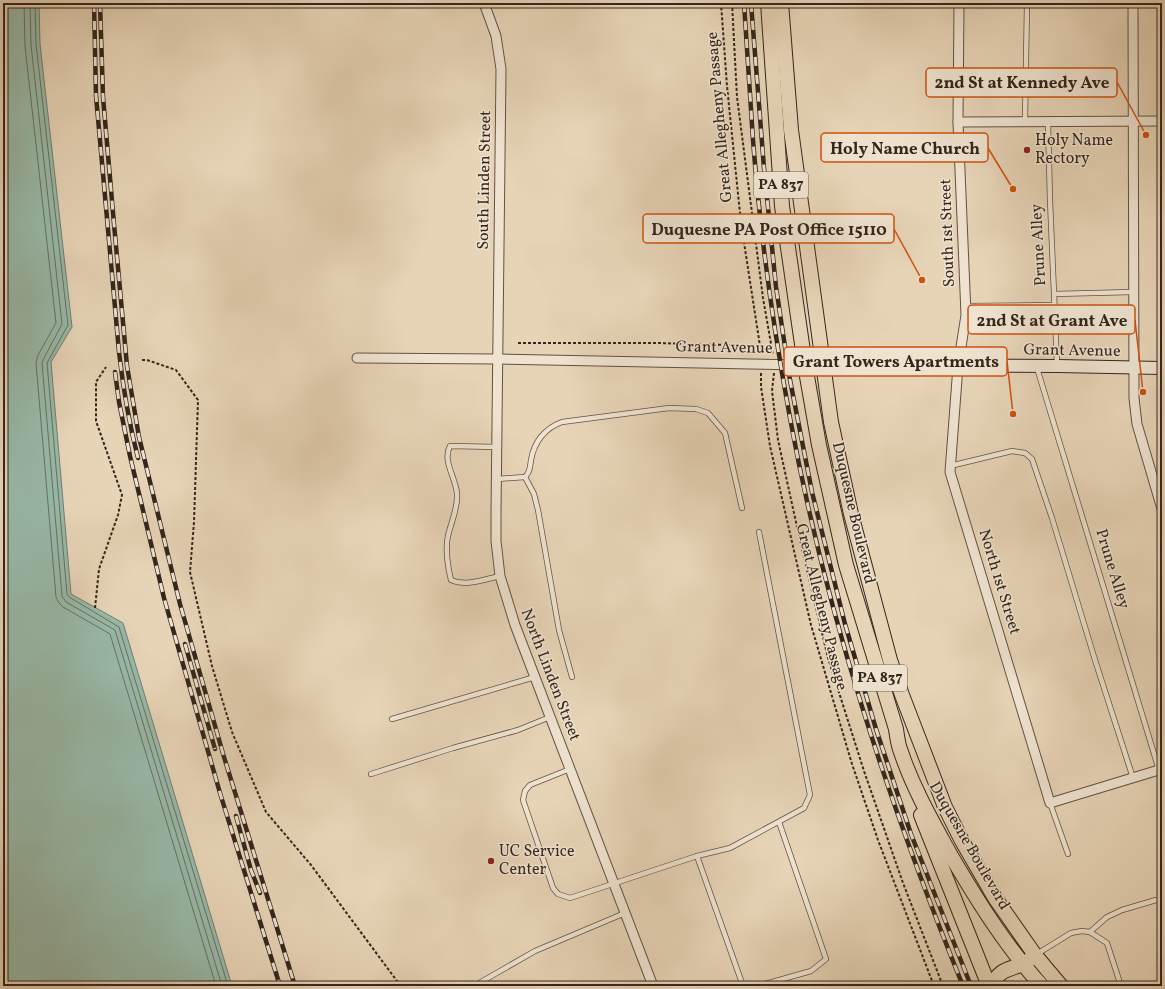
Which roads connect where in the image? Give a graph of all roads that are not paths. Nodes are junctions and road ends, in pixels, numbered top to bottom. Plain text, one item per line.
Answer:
1 (484, 3) edge
2 (768, 3) edge
3 (781, 3) edge
4 (960, 3) edge
5 (1027, 3) edge
6 (1133, 3) edge
7 (1025, 121) junction
8 (1133, 121) junction
9 (958, 122) junction
10 (1048, 122) junction
11 (1162, 122) edge
12 (1133, 292) junction
13 (1054, 294) junction
14 (1054, 305) junction
15 (965, 306) junction
16 (357, 358) dead end
17 (498, 359) junction
18 (805, 365) junction
19 (822, 365) junction
20 (958, 366) junction
21 (1037, 366) junction
22 (1057, 366) junction
23 (1134, 368) junction
24 (1162, 368) edge
25 (497, 447) junction
26 (950, 466) junction
27 (525, 478) junction
28 (496, 479) junction
29 (742, 508) dead end
30 (1162, 509) edge
31 (759, 532) dead end
32 (500, 576) junction
33 (535, 677) junction
34 (572, 677) dead end
35 (550, 717) junction
36 (392, 719) dead end
37 (914, 729) junction
38 (901, 752) junction
39 (570, 769) junction
40 (1160, 770) edge
41 (370, 774) dead end
42 (1133, 778) junction
43 (1162, 780) edge
44 (1050, 802) junction
45 (779, 822) junction
46 (1068, 854) dead end
47 (697, 856) junction
48 (613, 884) junction
49 (1156, 900) dead end
50 (625, 913) junction
51 (1090, 932) junction
52 (1035, 955) junction
53 (1023, 964) junction
54 (1119, 980) dead end
55 (483, 984) edge
56 (474, 986) edge
57 (653, 986) edge
58 (743, 986) edge
59 (758, 986) edge
60 (989, 986) edge
61 (992, 986) edge
62 (1042, 986) edge
63 (1062, 986) edge

1 - 17 street, South Linden Street
2 - 18 main road, Duquesne Boulevard / PA 837
3 - 19 main road, PA 837
4 - 9 street, South 1st Street
5 - 7 lane
6 - 8 street
7 - 9 street
7 - 10 street
8 - 10 street
8 - 11 street
8 - 12 street
9 - 15 street, South 1st Street
10 - 13 lane, Prune Alley
12 - 13 lane
12 - 23 street
13 - 14 lane, Prune Alley
14 - 15 lane
14 - 22 lane, Prune Alley
15 - 20 street, South 1st Street
16 - 17 street, Grant Avenue
17 - 18 street, Grant Avenue
17 - 25 street, North Linden Street
18 - 19 street, Grant Avenue
18 - 38 main road, Duquesne Boulevard / PA 837
19 - 20 street, Grant Avenue
19 - 37 main road, Duquesne Boulevard / PA 837
20 - 21 street, Grant Avenue
20 - 26 street, North 1st Street
21 - 22 street, Grant Avenue
21 - 40 lane, Prune Alley
22 - 23 street, Grant Avenue
23 - 24 street, Grant Avenue
23 - 30 street
25 - 28 street, North Linden Street
25 - 32 lane
26 - 42 lane
26 - 44 street, North 1st Street
27 - 28 lane
27 - 29 lane
27 - 34 lane
28 - 32 street, North Linden Street
31 - 45 lane
32 - 33 street, North Linden Street
33 - 35 street, North Linden Street
33 - 36 lane
35 - 39 street, North Linden Street
35 - 41 lane
37 - 38 main road
37 - 52 main road, Duquesne Boulevard / PA 837
38 - 53 main road, Duquesne Boulevard / PA 837
38 - 60 main road
39 - 48 street, North Linden Street
39 - 48 lane
40 - 42 street
40 - 43 lane, Prune Alley
42 - 44 street
44 - 46 lane
45 - 47 lane
45 - 59 lane
47 - 48 lane
47 - 58 lane
48 - 50 street, North Linden Street
49 - 51 lane
50 - 55 lane
50 - 57 street, North Linden Street
51 - 52 lane
51 - 54 lane
52 - 53 main road
52 - 63 main road, Duquesne Boulevard / PA 837
53 - 61 main road
53 - 62 main road, Duquesne Boulevard / PA 837
55 - 56 lane

